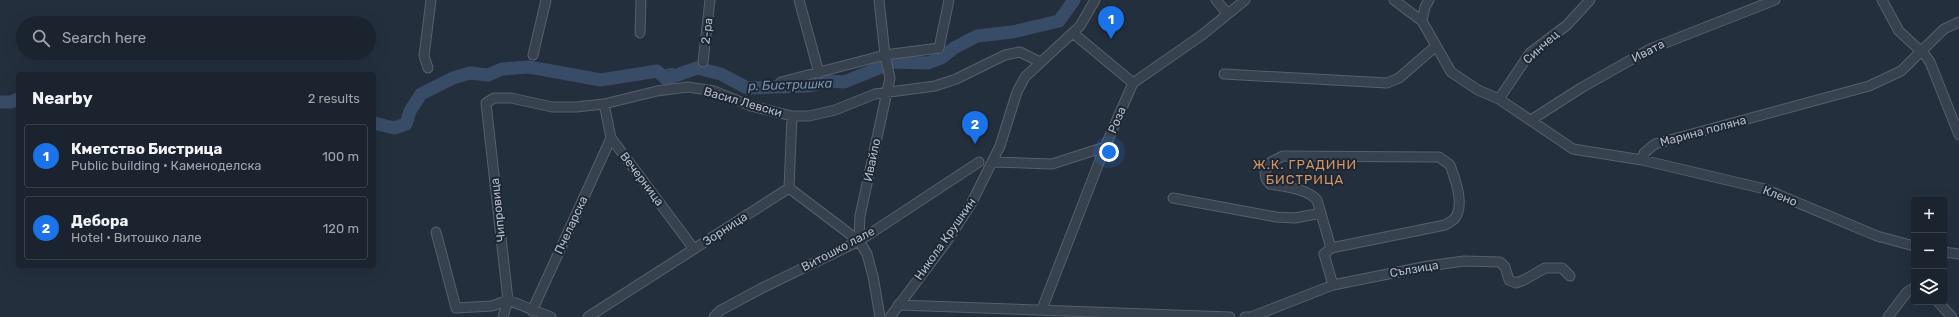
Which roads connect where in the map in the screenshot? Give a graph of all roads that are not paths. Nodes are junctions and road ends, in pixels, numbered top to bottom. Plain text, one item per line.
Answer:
1 (431, 0) edge
2 (546, 0) edge
3 (641, 0) edge
4 (710, 0) edge
5 (799, 0) edge
6 (879, 0) edge
7 (949, 0) edge
8 (1095, 0) edge
9 (1216, 0) edge
10 (1245, 0) edge
11 (1394, 0) edge
12 (1430, 0) edge
13 (1590, 0) edge
14 (1775, 0) edge
15 (1882, 0) edge
16 (1227, 13) junction
17 (1422, 21) junction
18 (1959, 22) edge
19 (640, 33) dead end
20 (1073, 33) junction
21 (1436, 46) junction
22 (1920, 51) junction
23 (533, 55) dead end
24 (885, 55) junction
25 (703, 62) dead end
26 (1040, 62) junction
27 (428, 68) dead end
28 (819, 73) junction
29 (1224, 74) dead end
30 (782, 82) dead end
31 (1133, 82) junction
32 (887, 92) junction
33 (1498, 99) junction
34 (486, 103) joint
35 (604, 104) junction
36 (792, 116) junction
37 (1531, 120) junction
38 (1959, 135) edge
39 (611, 138) junction
40 (1105, 147) junction
41 (1642, 160) junction
42 (979, 162) dead end
43 (992, 162) junction
44 (789, 188) junction
45 (1173, 198) dead end
46 (1321, 213) junction
47 (436, 232) dead end
48 (859, 241) junction
49 (1911, 245) edge
50 (694, 248) junction
51 (1331, 248) junction
52 (1947, 252) edge
53 (1959, 254) edge
54 (1570, 276) dead end
55 (1333, 285) junction
56 (1911, 290) edge
57 (508, 300) junction
58 (898, 305) junction
59 (1941, 305) edge
60 (1042, 309) junction
61 (532, 311) junction
62 (503, 317) edge
63 (551, 317) edge
64 (588, 317) edge
65 (714, 317) edge
66 (880, 317) edge
67 (890, 317) edge
68 (1230, 317) edge
69 (1245, 317) edge
70 (1888, 317) edge
71 (1952, 317) edge

1 - 27 street
2 - 23 street
3 - 19 street
4 - 25 street, 2-ра
5 - 28 street
6 - 24 street, Ивайло
7 - 24 street
8 - 20 street, Никола Крушкин
9 - 16 street
10 - 16 street
11 - 17 street
12 - 17 street
13 - 33 street, Синчец
14 - 37 street, Ивата
15 - 22 street
16 - 31 street
17 - 21 street
18 - 22 street, Марина поляна
20 - 26 street, Никола Крушкин
20 - 31 street
21 - 29 street
21 - 33 street
22 - 38 street
22 - 41 street, Марина поляна
24 - 28 street
24 - 32 street, Ивайло
26 - 32 street, Васил Левски
26 - 43 street, Никола Крушкин
28 - 30 street
31 - 40 street, Роза
32 - 36 street, Васил Левски
32 - 48 street, Ивайло
33 - 37 street
34 - 35 street, Васил Левски
34 - 57 street, Чипровица
35 - 36 street, Васил Левски
35 - 39 street, Вечерница
36 - 44 street
37 - 41 street
39 - 50 street, Вечерница
39 - 61 street, Пчеларска
40 - 43 street
40 - 60 street, Роза
41 - 49 street, Клено
42 - 48 street, Витошко лале
43 - 58 street, Никола Крушкин
44 - 48 street
44 - 50 street, Зорница
45 - 46 street
46 - 51 street
46 - 51 street
47 - 57 street
48 - 65 street, Витошко лале
48 - 66 street
50 - 64 street, Зорница
51 - 55 street
52 - 53 street
54 - 55 street, Сълзица
55 - 69 street, Сълзица
56 - 70 street
57 - 61 street
57 - 62 street, Чипровица
58 - 60 street
58 - 67 street, Никола Крушкин
59 - 71 street
60 - 68 street
61 - 63 street

